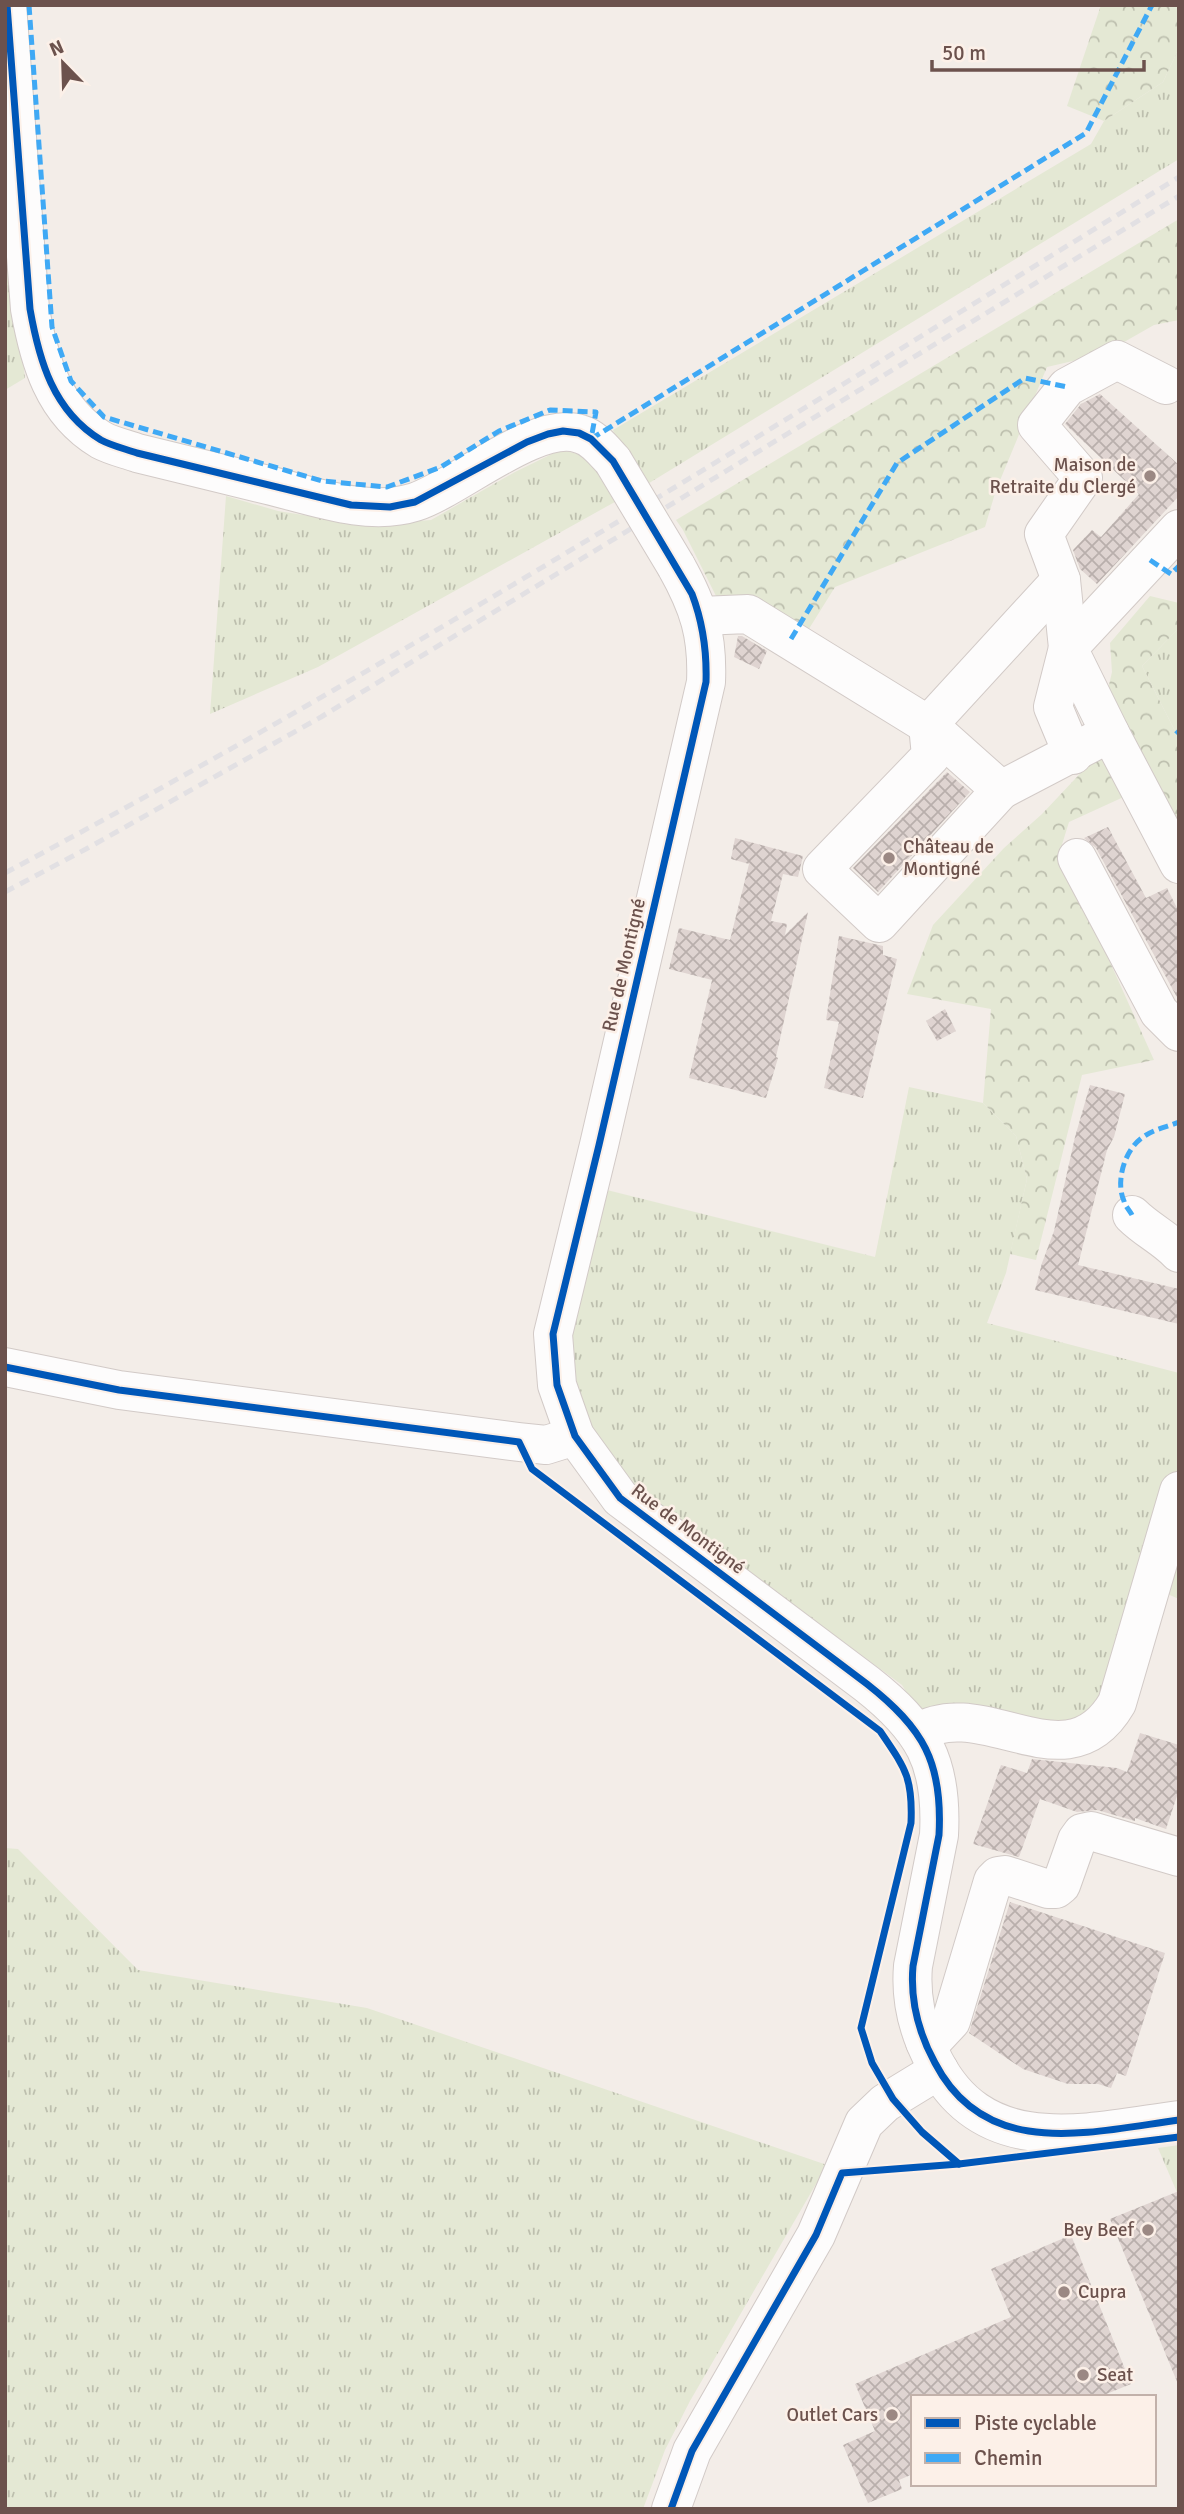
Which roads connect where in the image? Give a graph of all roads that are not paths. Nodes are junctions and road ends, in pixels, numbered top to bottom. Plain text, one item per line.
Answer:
1 (8, 5) edge
2 (8, 59) edge
3 (1166, 385) dead end
4 (1179, 529) edge
5 (1061, 580) junction
6 (701, 616) junction
7 (1068, 648) junction
8 (928, 725) junction
9 (1110, 733) junction
10 (1073, 755) junction
11 (1001, 790) junction
12 (1077, 858) dead end
13 (1179, 864) edge
14 (1179, 1032) edge
15 (1132, 1215) dead end
16 (1179, 1253) edge
17 (5, 1367) edge
18 (575, 1436) junction
19 (1179, 1491) edge
20 (917, 1732) junction
21 (1179, 1857) edge
22 (932, 2056) junction
23 (1179, 2120) edge
24 (671, 2509) edge

1 - 2 street, Rue de Montigné
2 - 6 street, Rue de Montigné, bridge
3 - 5 street
4 - 7 street
5 - 7 street
5 - 8 street
6 - 8 street
6 - 18 street, Rue de Montigné
7 - 9 street
7 - 10 street
8 - 11 street
8 - 11 street
9 - 10 street
9 - 13 street
10 - 11 street
12 - 14 street
15 - 16 street
17 - 18 street
18 - 20 street, Rue de Montigné
19 - 20 street
20 - 22 street, Rue de Montigné
21 - 22 street
22 - 23 street, Rue de Montigné
22 - 24 street

